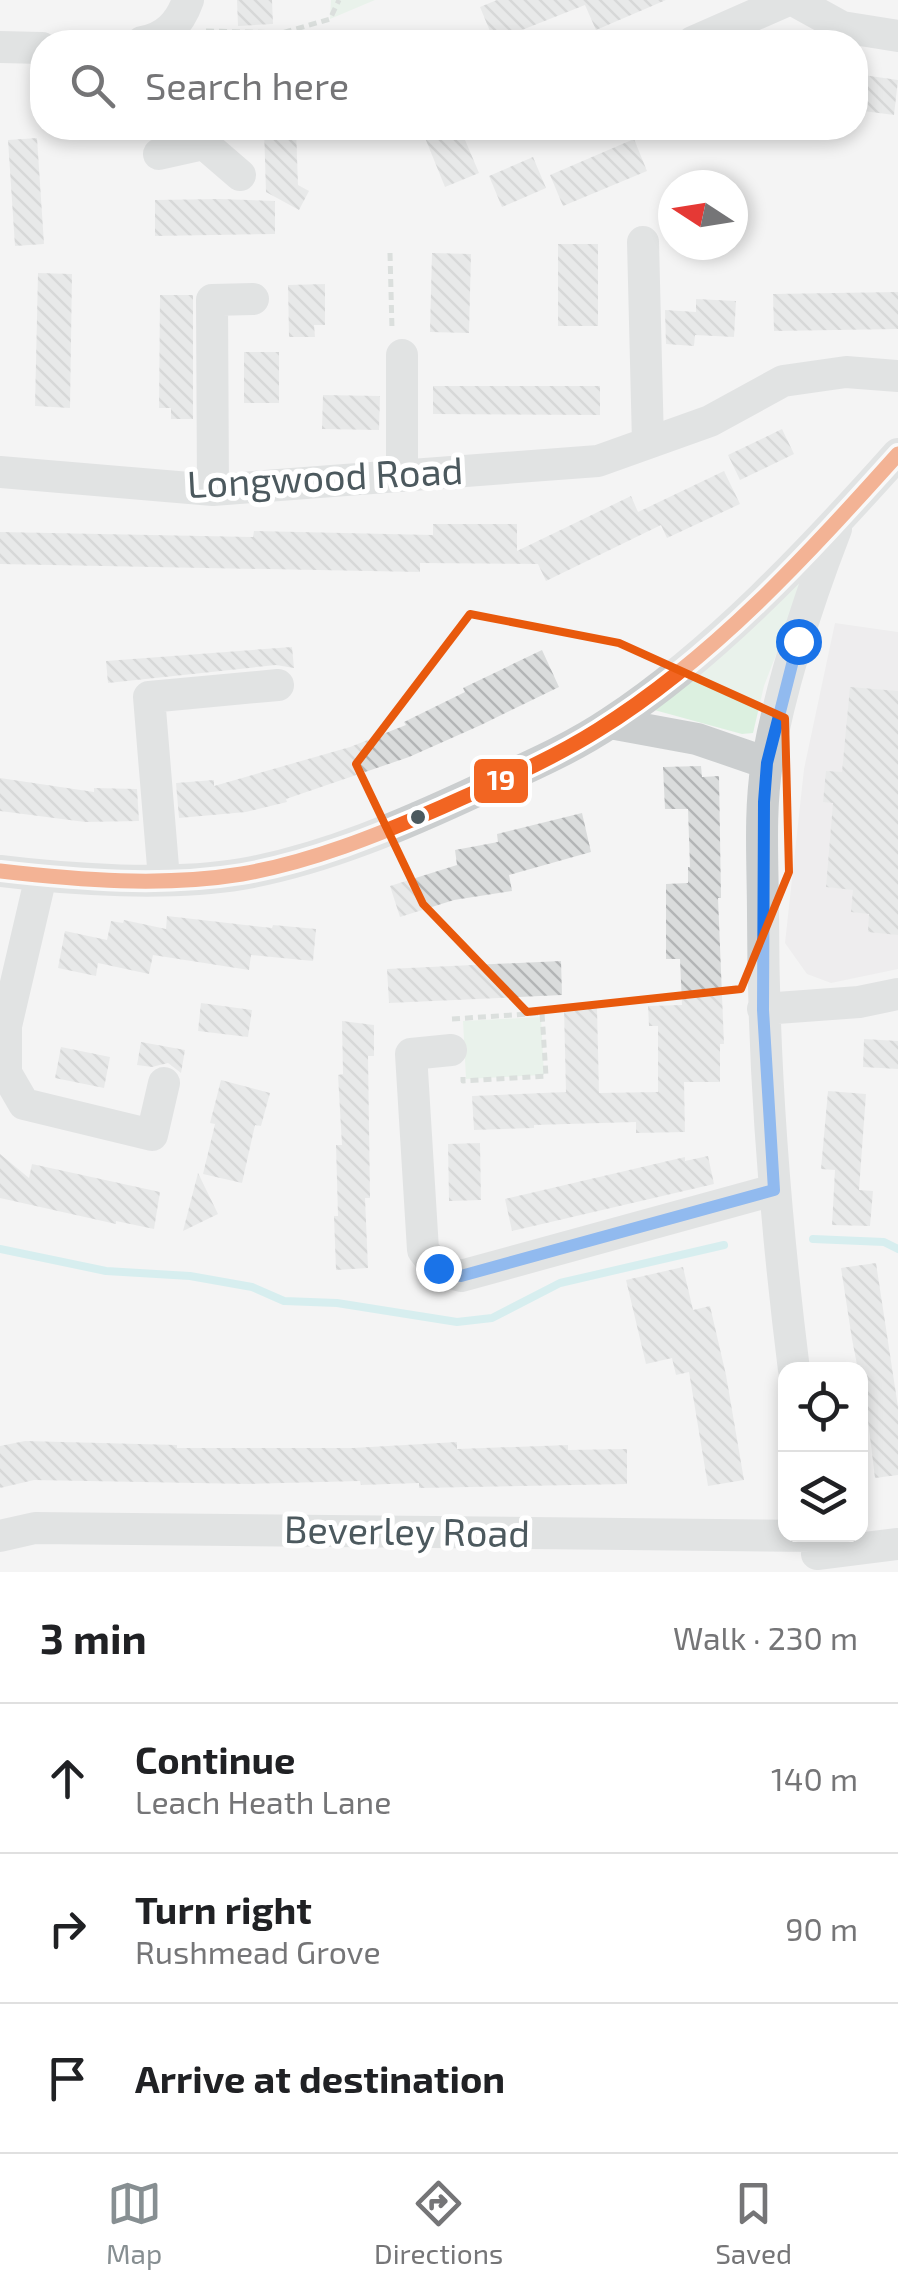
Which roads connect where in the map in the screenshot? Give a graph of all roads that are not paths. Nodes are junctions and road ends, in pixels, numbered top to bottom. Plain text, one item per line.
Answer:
1 (188, 0) edge
2 (791, 0) edge
3 (170, 30) edge
4 (721, 30) edge
5 (861, 30) edge
6 (868, 31) edge
7 (898, 36) edge
8 (0, 47) edge
9 (30, 48) edge
10 (192, 140) edge
11 (205, 140) edge
12 (159, 154) dead end
13 (240, 175) dead end
14 (643, 242) dead end
15 (252, 299) dead end
16 (402, 354) road end
17 (898, 376) edge
18 (648, 443) junction
19 (898, 454) edge
20 (0, 472) edge
21 (402, 476) junction
22 (213, 490) junction
23 (839, 520) junction
24 (278, 685) dead end
25 (610, 723) junction
26 (767, 763) junction
27 (0, 871) edge
28 (42, 876) junction
29 (164, 879) junction
30 (898, 994) edge
31 (763, 1010) junction
32 (456, 1038) road end
33 (164, 1084) dead end
34 (774, 1190) junction
35 (793, 1362) edge
36 (0, 1536) edge
37 (898, 1544) edge
38 (816, 1549) edge

1 - 3 street
2 - 4 street
2 - 5 street
6 - 7 street
8 - 9 street
10 - 12 street
11 - 13 street
14 - 18 street
15 - 22 street
16 - 21 street
17 - 18 street, Longwood Road
18 - 21 street, Longwood Road
19 - 23 street
20 - 22 street, Longwood Road
21 - 22 street, Longwood Road
23 - 25 street
23 - 26 street
24 - 29 street
25 - 26 street
25 - 29 street
26 - 31 street
27 - 28 street
28 - 29 street
28 - 33 street
30 - 31 street
31 - 34 street
32 - 34 street
34 - 35 street
36 - 38 street, Beverley Road
37 - 38 street, Beverley Road

